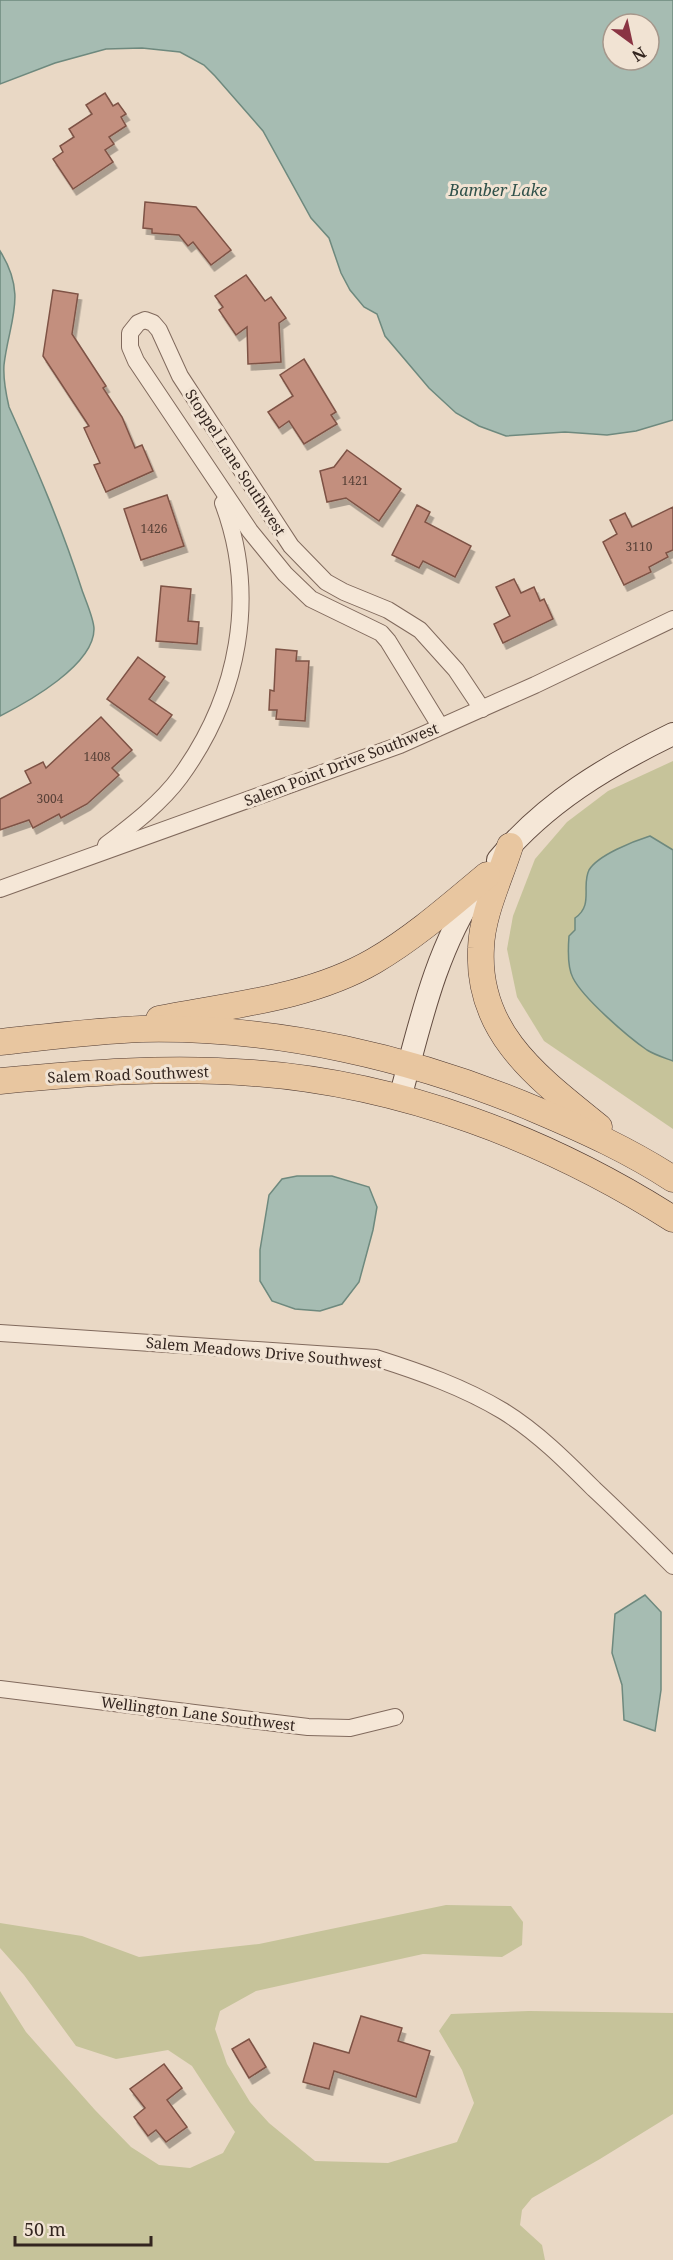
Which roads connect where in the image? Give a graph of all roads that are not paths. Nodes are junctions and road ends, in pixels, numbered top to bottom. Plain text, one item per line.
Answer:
1 (211, 474) junction
2 (673, 619) edge
3 (482, 709) junction
4 (440, 726) junction
5 (673, 734) edge
6 (510, 846) junction
7 (96, 853) junction
8 (487, 875) junction
9 (0, 889) edge
10 (96, 1032) junction
11 (0, 1042) edge
12 (409, 1064) junction
13 (0, 1081) edge
14 (400, 1098) junction
15 (632, 1153) junction
16 (673, 1179) edge
17 (673, 1219) edge
18 (0, 1334) edge
19 (673, 1566) edge
20 (0, 1689) edge
21 (395, 1717) dead end

1 - 3 street, Stoppel Lane Southwest
1 - 4 street, Stoppel Lane Southwest
1 - 7 street, Stoppel Lane Southwest
2 - 3 street, Salem Point Drive Southwest
3 - 4 street, Salem Point Drive Southwest
4 - 7 street, Salem Point Drive Southwest
5 - 6 main road
6 - 8 main road
6 - 15 main road
7 - 9 street, Salem Point Drive Southwest
8 - 10 main road
8 - 12 main road
10 - 11 main road
10 - 12 main road
12 - 14 main road
12 - 15 main road
13 - 14 main road, Salem Road Southwest
14 - 17 main road, Salem Road Southwest
15 - 16 main road
18 - 19 street, Salem Meadows Drive Southwest
20 - 21 street, Wellington Lane Southwest

